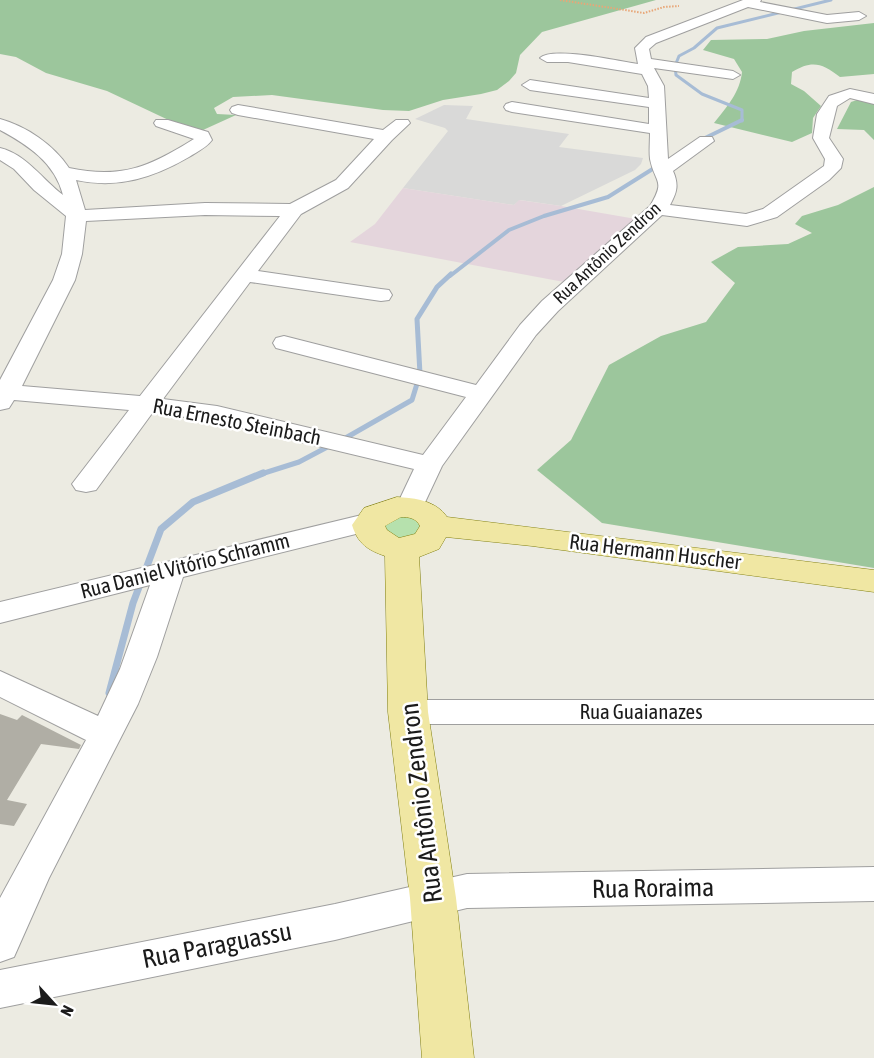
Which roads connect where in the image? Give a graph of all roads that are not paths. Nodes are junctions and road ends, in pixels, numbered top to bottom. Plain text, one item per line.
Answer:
1 (750, 2) edge
2 (859, 16) dead end
3 (577, 47) dead end
4 (547, 58) dead end
5 (645, 62) junction
6 (733, 75) dead end
7 (530, 85) dead end
8 (874, 99) edge
9 (658, 104) junction
10 (512, 107) dead end
11 (238, 110) dead end
12 (162, 123) dead end
13 (402, 123) dead end
14 (0, 124) edge
15 (659, 130) junction
16 (386, 136) junction
17 (706, 141) dead end
18 (0, 153) edge
19 (662, 165) junction
20 (64, 172) junction
21 (658, 209) junction
22 (294, 210) junction
23 (78, 216) junction
24 (243, 275) junction
25 (381, 294) dead end
26 (284, 343) dead end
27 (480, 393) junction
28 (2, 395) edge
29 (147, 404) junction
30 (429, 465) junction
31 (86, 484) dead end
32 (370, 522) joint
33 (416, 527) junction
34 (165, 571) junction
35 (874, 580) edge
36 (0, 613) edge
37 (0, 683) edge
38 (408, 712) junction
39 (874, 712) edge
40 (105, 734) junction
41 (874, 884) edge
42 (433, 898) junction
43 (0, 944) edge
44 (0, 989) edge
45 (448, 1058) edge

1 - 2 street
1 - 5 street
3 - 5 street
4 - 5 street
5 - 6 street
5 - 9 street, Rua Antônio Zendron
7 - 9 street
8 - 21 street
9 - 15 street, Rua Antônio Zendron
10 - 15 street
11 - 16 street
12 - 20 street
13 - 16 street
14 - 20 street
15 - 19 street, Rua Antônio Zendron
16 - 22 street
17 - 19 street
18 - 23 street
19 - 21 street, Rua Antônio Zendron
20 - 23 street
21 - 27 street, Rua Antônio Zendron
22 - 23 street
22 - 24 street
23 - 28 street
24 - 25 street
24 - 29 street
26 - 27 street
27 - 30 street, Rua Antônio Zendron
28 - 29 street, Rua Ernesto Steinbach
29 - 30 street, Rua Ernesto Steinbach
29 - 31 street
30 - 33 street, Rua Antônio Zendron
32 - 33 main road, Rua Hermann Huscher
32 - 34 street, Rua Daniel Vitório Schramm
33 - 35 main road, Rua Hermann Huscher
33 - 38 main road, Rua Antônio Zendron
34 - 36 street, Rua Daniel Vitório Schramm
34 - 40 street
37 - 40 street
38 - 39 street, Rua Guaianazes
38 - 42 main road, Rua Antônio Zendron
40 - 43 street
41 - 42 street, Rua Roraima
42 - 44 street, Rua Paraguassu
42 - 45 main road, Rua Antônio Zendron

